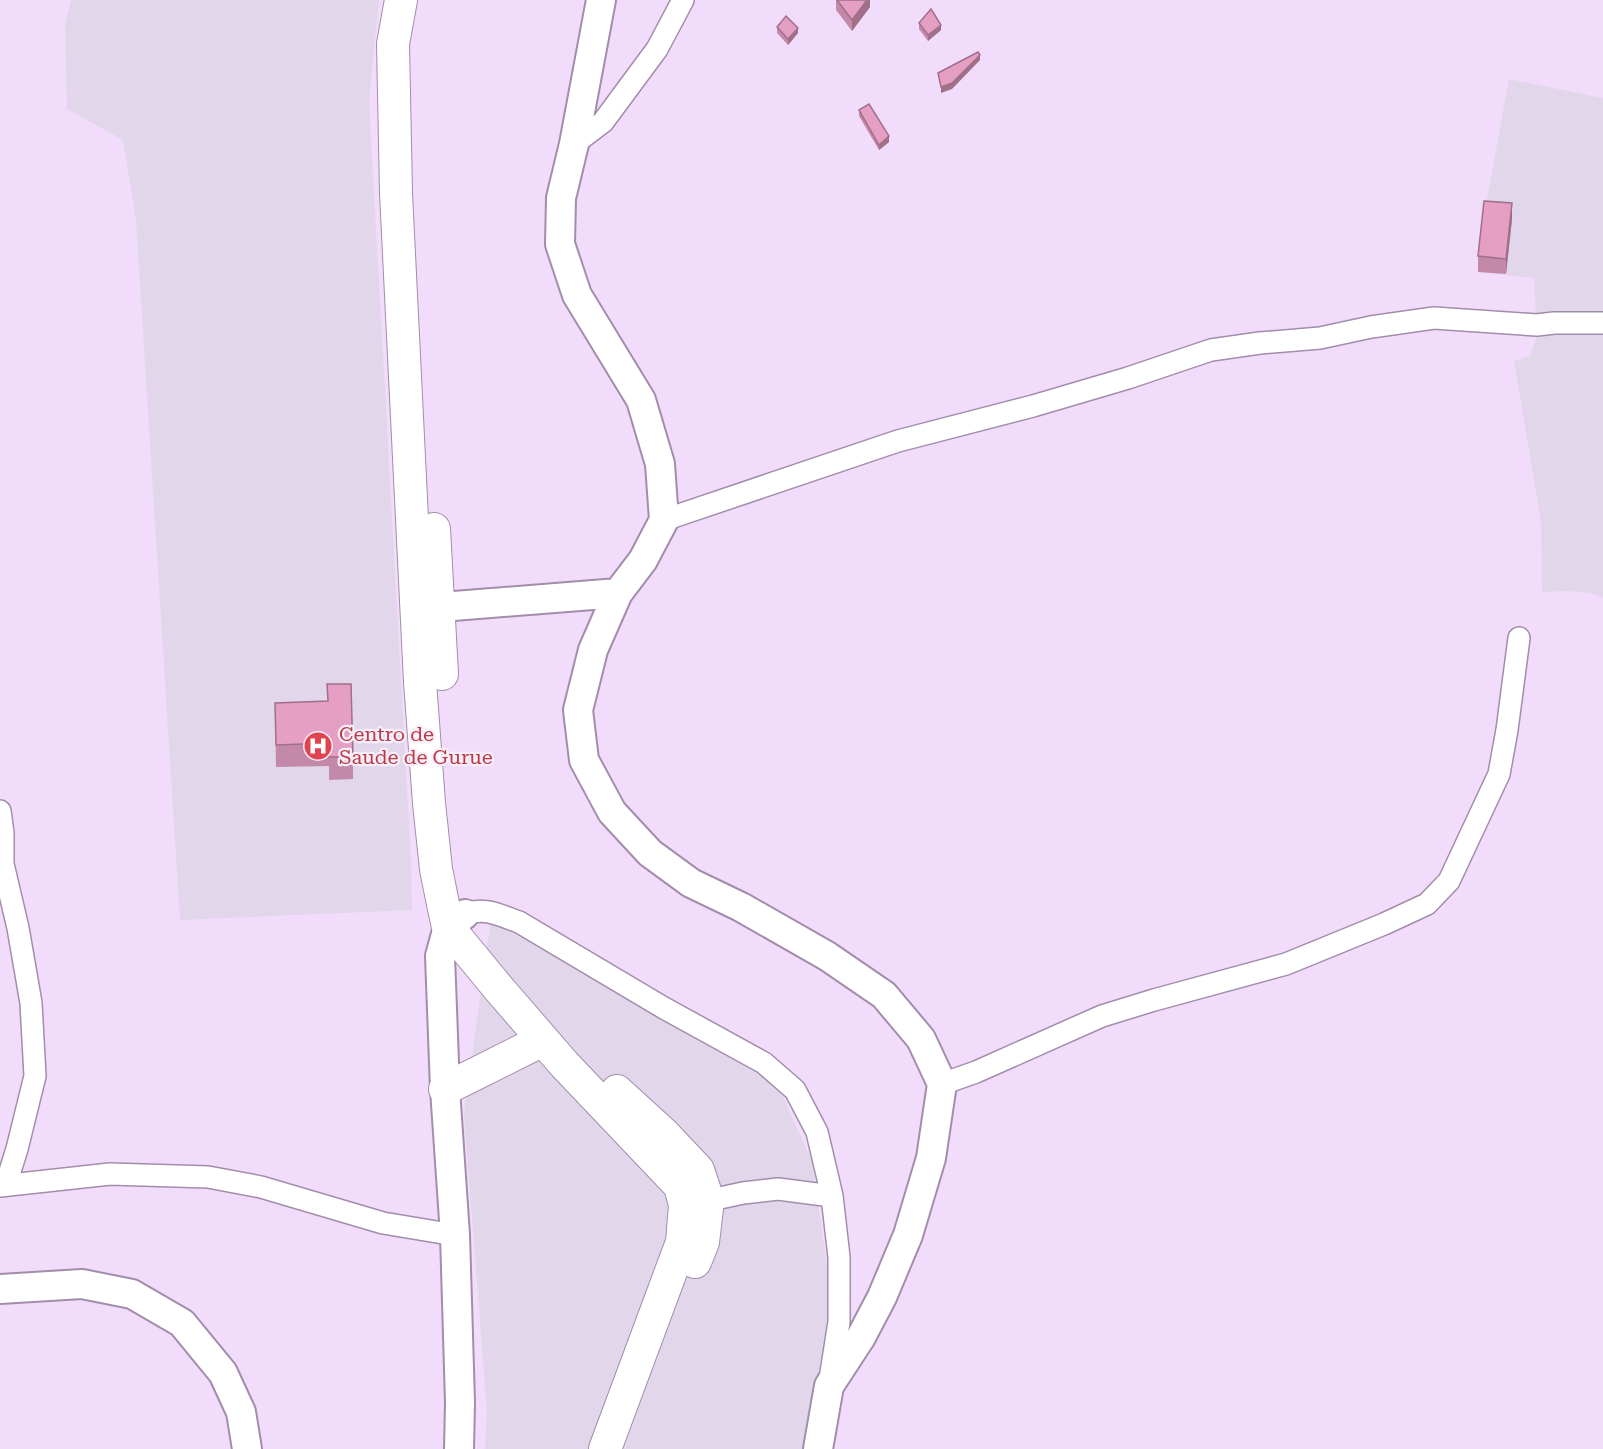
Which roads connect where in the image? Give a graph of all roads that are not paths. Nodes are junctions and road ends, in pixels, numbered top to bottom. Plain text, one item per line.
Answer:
1 (601, 0) edge
2 (683, 0) edge
3 (400, 6) edge
4 (574, 144) junction
5 (1603, 324) edge
6 (664, 520) junction
7 (618, 593) junction
8 (427, 608) junction
9 (1519, 638) dead end
10 (0, 812) edge
11 (456, 921) junction
12 (543, 1040) junction
13 (942, 1084) junction
14 (445, 1089) junction
15 (3, 1185) edge
16 (832, 1196) junction
17 (697, 1203) junction
18 (455, 1235) junction
19 (0, 1289) edge
20 (829, 1386) junction
21 (247, 1449) edge
22 (459, 1449) edge
23 (605, 1449) edge
24 (628, 1449) edge
25 (819, 1449) edge

1 - 4 street
2 - 4 street
3 - 8 main road
4 - 6 street
5 - 6 street
6 - 7 street
7 - 8 street
7 - 13 street
8 - 11 main road
9 - 13 street
10 - 15 street
11 - 12 main road
11 - 14 street
11 - 16 street
11 - 17 main road
12 - 14 main road
12 - 17 main road
13 - 20 street
14 - 18 street
15 - 18 street
16 - 17 street
16 - 20 street
17 - 23 main road
17 - 24 main road
18 - 22 street
19 - 21 street
20 - 25 street

